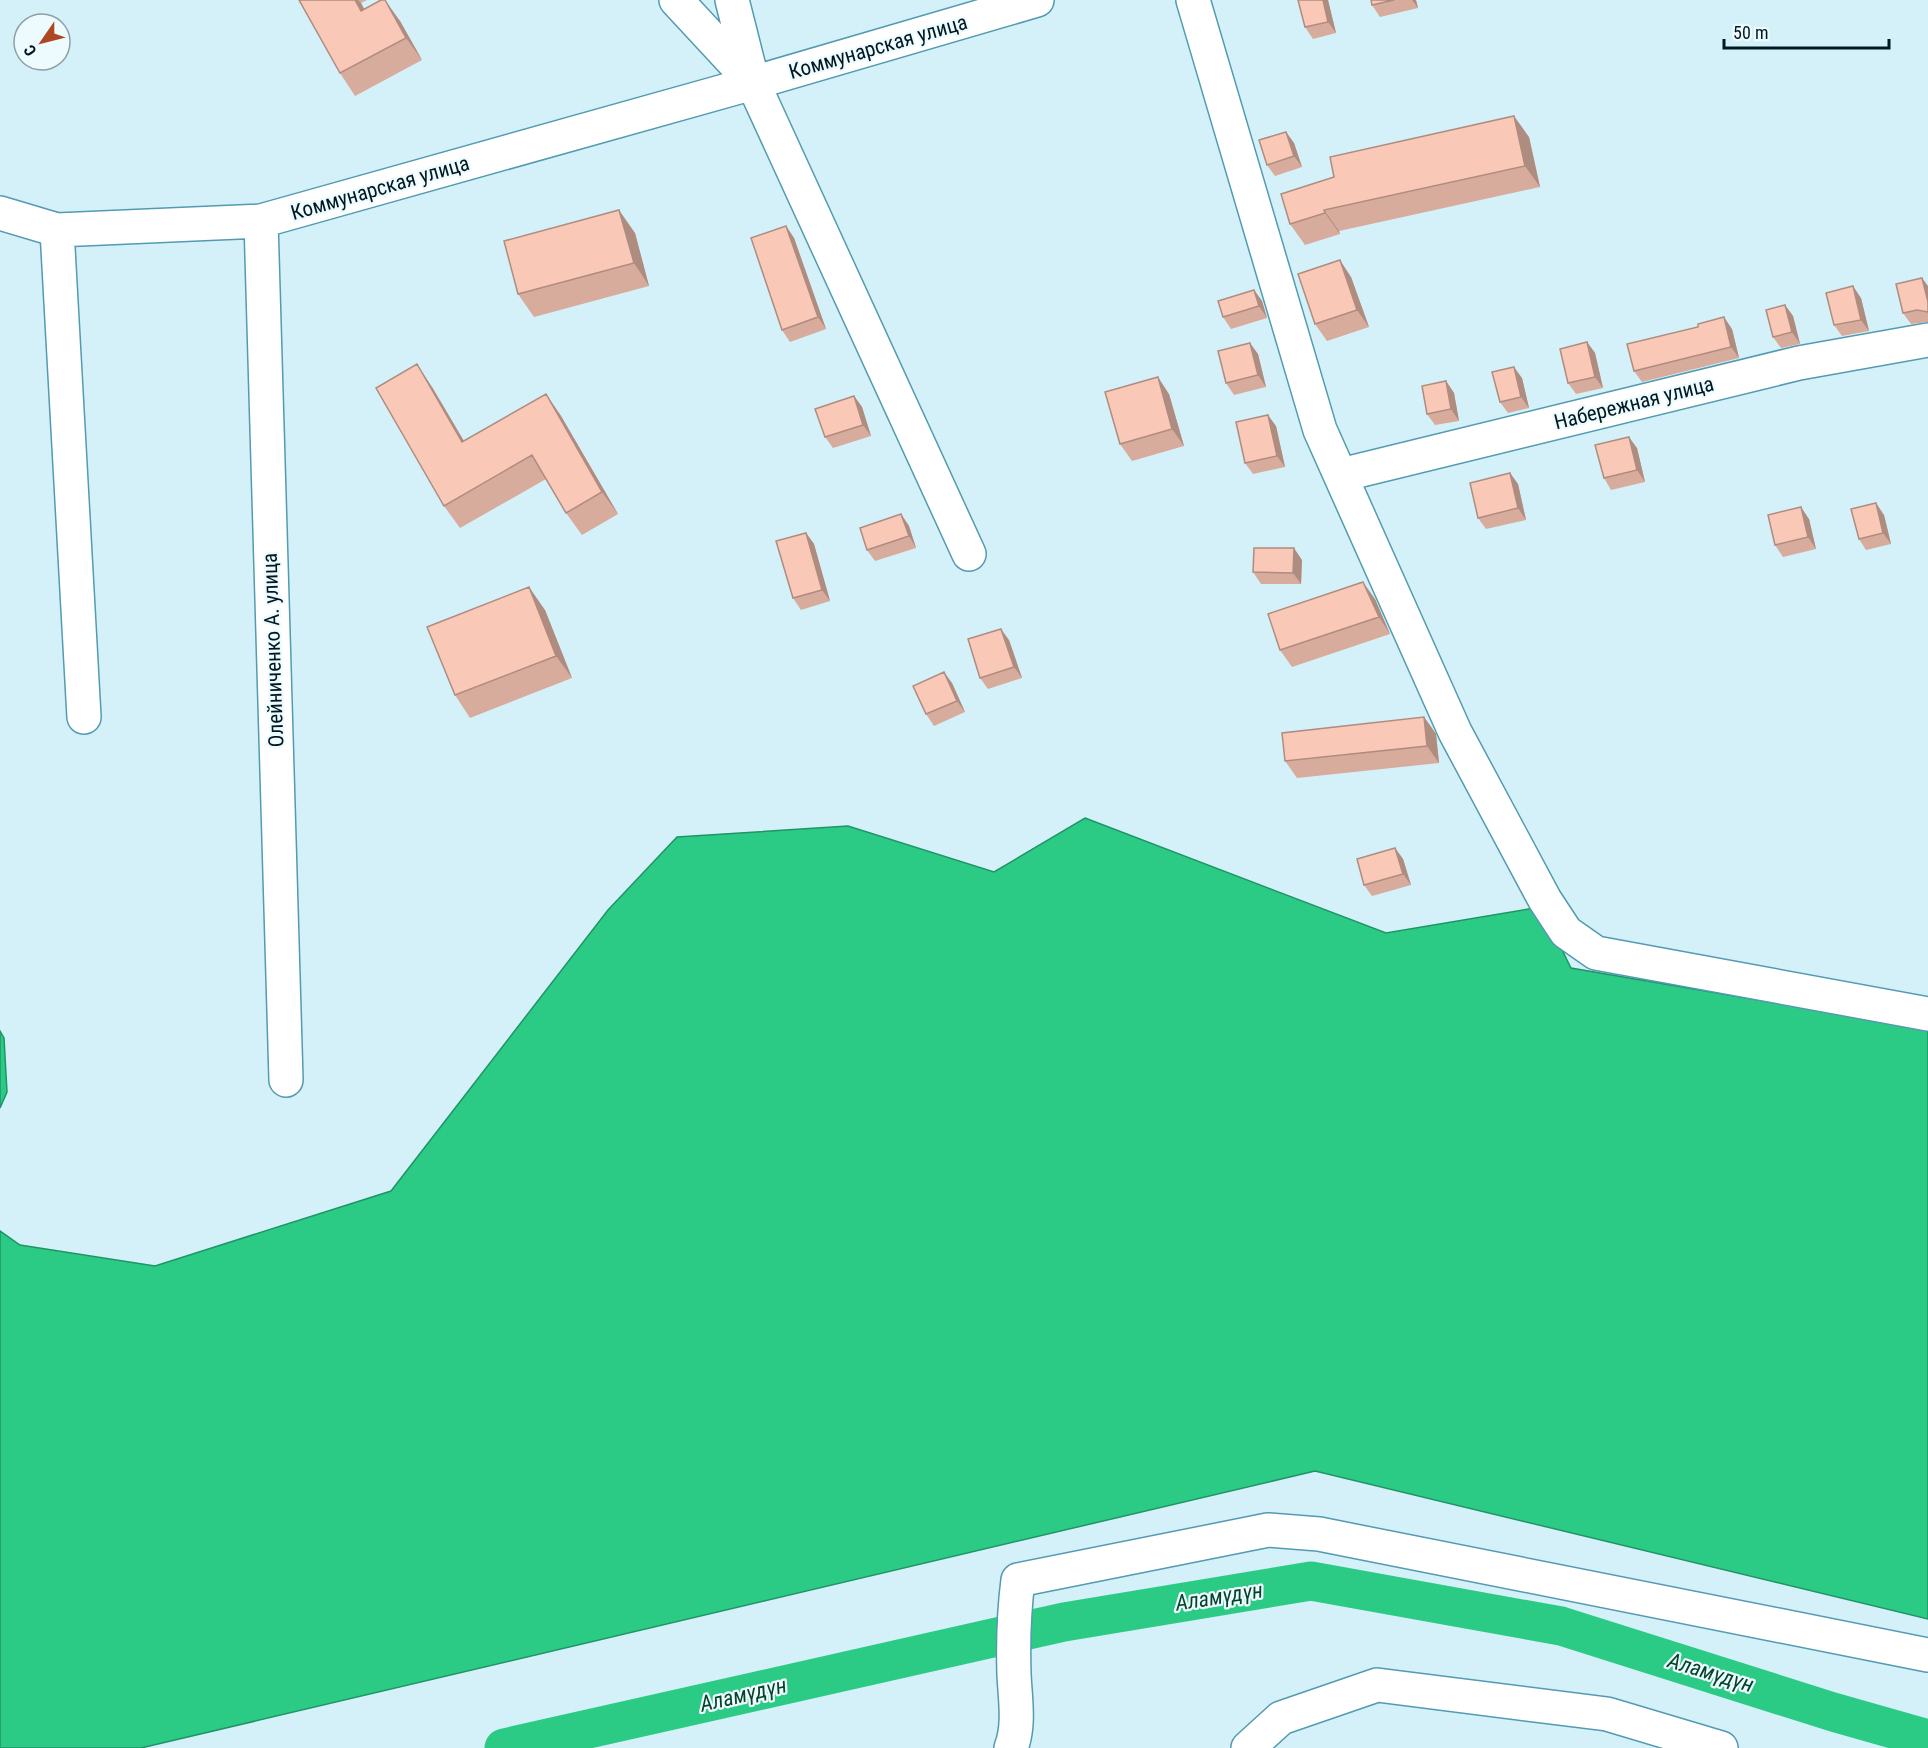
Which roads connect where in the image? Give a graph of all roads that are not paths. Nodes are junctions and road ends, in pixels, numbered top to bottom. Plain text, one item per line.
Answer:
1 (676, 0) edge
2 (732, 0) edge
3 (1037, 0) edge
4 (1193, 0) edge
5 (753, 83) junction
6 (0, 213) edge
7 (261, 221) junction
8 (57, 230) junction
9 (1928, 340) edge
10 (1341, 475) junction
11 (969, 554) dead end
12 (84, 717) dead end
13 (1928, 1014) edge
14 (286, 1080) dead end
15 (1928, 1655) edge
16 (1011, 1748) edge
17 (1248, 1748) edge
18 (1721, 1748) edge

1 - 5 street
2 - 5 street
3 - 5 street, Коммунарская улица
4 - 10 street
5 - 7 street, Коммунарская улица
5 - 11 street
6 - 8 street, Коммунарская улица
7 - 8 street, Коммунарская улица
7 - 14 street, Олейниченко А. улица
8 - 12 street
9 - 10 street, Набережная улица
10 - 13 street
15 - 16 street
17 - 18 street

